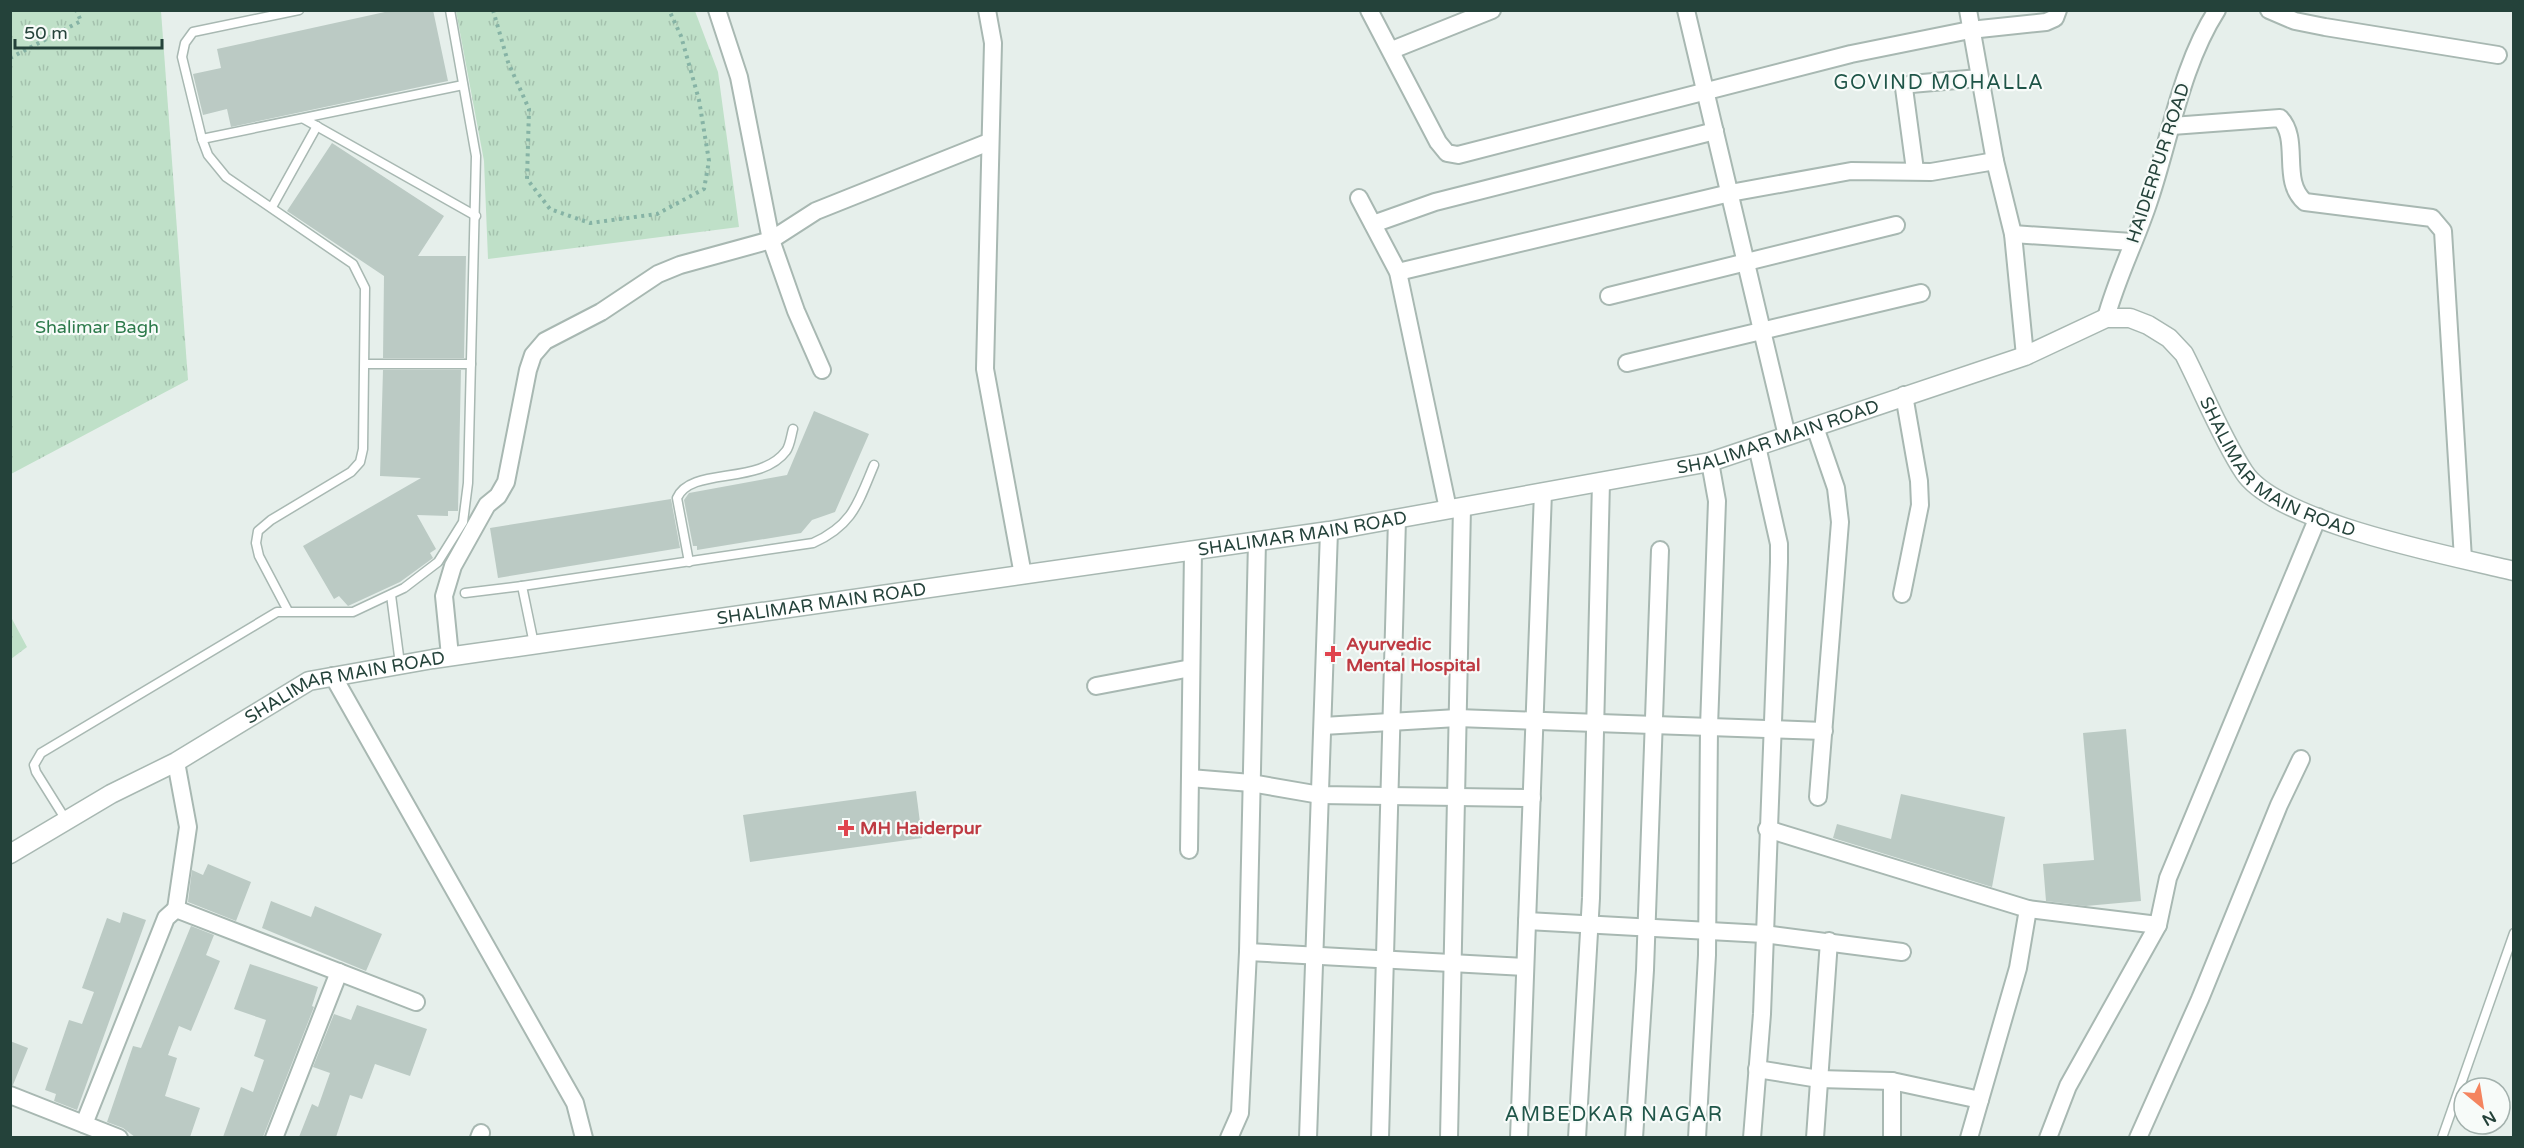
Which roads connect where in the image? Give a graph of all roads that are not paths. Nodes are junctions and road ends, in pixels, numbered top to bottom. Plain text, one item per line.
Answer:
1 (299, 10) edge
2 (450, 10) edge
3 (717, 10) edge
4 (1369, 10) edge
5 (1492, 10) edge
6 (1686, 10) edge
7 (1968, 10) edge
8 (2058, 10) edge
9 (2217, 10) edge
10 (2270, 10) edge
11 (991, 13) edge
12 (1970, 30) junction
13 (1392, 50) junction
14 (2498, 55) dead end
15 (1979, 78) junction
16 (463, 85) junction
17 (1706, 91) junction
18 (304, 119) junction
19 (317, 126) junction
20 (2172, 126) junction
21 (1715, 131) junction
22 (202, 139) junction
23 (989, 142) junction
24 (1995, 161) junction
25 (1915, 170) junction
26 (1730, 193) junction
27 (1359, 198) dead end
28 (272, 207) junction
29 (476, 216) junction
30 (1373, 224) junction
31 (1896, 225) dead end
32 (2013, 234) junction
33 (771, 240) junction
34 (2132, 242) junction
35 (1746, 262) junction
36 (1398, 272) junction
37 (1921, 292) dead end
38 (1609, 296) dead end
39 (2106, 318) junction
40 (1762, 331) junction
41 (2025, 356) junction
42 (1627, 363) dead end
43 (365, 364) junction
44 (471, 364) junction
45 (822, 370) dead end
46 (1904, 395) junction
47 (1815, 427) junction
48 (793, 429) dead end
49 (1787, 436) junction
50 (1757, 446) junction
51 (1710, 462) junction
52 (874, 465) dead end
53 (1601, 482) junction
54 (1544, 492) junction
55 (1455, 508) junction
56 (2318, 517) junction
57 (1397, 519) junction
58 (1329, 531) junction
59 (1257, 541) junction
60 (1193, 550) junction
61 (1660, 550) dead end
62 (2463, 559) junction
63 (689, 562) junction
64 (2514, 571) edge
65 (1023, 575) junction
66 (522, 586) junction
67 (465, 593) dead end
68 (1902, 594) dead end
69 (391, 595) junction
70 (288, 611) junction
71 (534, 644) junction
72 (450, 656) junction
73 (400, 664) junction
74 (1191, 668) junction
75 (333, 676) junction
76 (1096, 686) dead end
77 (1457, 718) junction
78 (1534, 721) junction
79 (1392, 722) junction
80 (1594, 723) junction
81 (1654, 725) junction
82 (1323, 726) junction
83 (1709, 727) junction
84 (1770, 729) junction
85 (1824, 731) junction
86 (2301, 759) dead end
87 (176, 762) junction
88 (1190, 778) junction
89 (1251, 783) junction
90 (1320, 795) junction
91 (1389, 796) junction
92 (1456, 797) junction
93 (1818, 797) dead end
94 (1532, 798) junction
95 (67, 821) junction
96 (1767, 829) junction
97 (1189, 850) dead end
98 (10, 854) edge
99 (176, 909) junction
100 (2028, 909) junction
101 (1527, 921) junction
102 (1589, 924) junction
103 (2158, 925) junction
104 (1647, 927) junction
105 (1707, 930) junction
106 (2514, 933) edge
107 (1764, 934) junction
108 (1829, 941) junction
109 (1248, 952) junction
110 (1902, 952) dead end
111 (1316, 956) junction
112 (1385, 960) junction
113 (1452, 963) junction
114 (1525, 967) junction
115 (339, 972) junction
116 (416, 1002) dead end
117 (1757, 1069) junction
118 (1819, 1079) junction
119 (1892, 1081) junction
120 (10, 1095) edge
121 (1980, 1100) junction
122 (84, 1124) junction
123 (119, 1137) edge
124 (274, 1137) edge
125 (584, 1137) edge
126 (1229, 1137) edge
127 (1308, 1137) edge
128 (1380, 1137) edge
129 (1449, 1137) edge
130 (1519, 1137) edge
131 (1578, 1137) edge
132 (1634, 1137) edge
133 (1696, 1137) edge
134 (1752, 1137) edge
135 (1815, 1137) edge
136 (1892, 1137) edge
137 (1969, 1137) edge
138 (2048, 1137) edge
139 (2138, 1137) edge
140 (2442, 1137) edge

1 - 22 lane
2 - 16 lane
3 - 33 street
4 - 13 street
5 - 13 street
6 - 17 street
7 - 12 street
8 - 12 street
9 - 20 street, HAIDERPUR ROAD
10 - 14 street
11 - 23 street
12 - 15 street
12 - 17 street
13 - 17 street
15 - 24 street
15 - 25 street
16 - 18 lane
16 - 29 lane
17 - 21 street
18 - 19 lane
18 - 22 lane
19 - 28 lane
19 - 29 lane
20 - 34 street, HAIDERPUR ROAD
20 - 62 street
21 - 26 street
21 - 30 street
22 - 28 lane
23 - 33 street
23 - 65 street
24 - 25 street
24 - 32 street
25 - 26 street
26 - 35 street
26 - 36 street
27 - 30 street
28 - 43 lane
29 - 44 lane
30 - 36 street
31 - 35 street
32 - 34 street
32 - 41 street
33 - 45 street
33 - 72 street
34 - 39 street, HAIDERPUR ROAD
35 - 38 street
35 - 40 street
36 - 55 street
37 - 40 street
39 - 41 street, SHALIMAR MAIN ROAD
39 - 56 street, SHALIMAR MAIN ROAD
40 - 42 street
40 - 49 street
41 - 46 street, SHALIMAR MAIN ROAD
43 - 44 lane
43 - 70 lane
44 - 69 lane
46 - 47 street, SHALIMAR MAIN ROAD
46 - 68 street
47 - 49 street, SHALIMAR MAIN ROAD
47 - 85 street
48 - 63 lane
49 - 50 street, SHALIMAR MAIN ROAD
50 - 51 street, SHALIMAR MAIN ROAD
50 - 84 street
51 - 53 street, SHALIMAR MAIN ROAD
51 - 83 street
52 - 63 lane
53 - 54 street, SHALIMAR MAIN ROAD
53 - 80 street
54 - 55 street, SHALIMAR MAIN ROAD
54 - 78 street
55 - 57 street, SHALIMAR MAIN ROAD
55 - 77 street
56 - 62 street, SHALIMAR MAIN ROAD
56 - 103 street
57 - 58 street, SHALIMAR MAIN ROAD
57 - 79 street
58 - 59 street, SHALIMAR MAIN ROAD
58 - 82 street
59 - 60 street, SHALIMAR MAIN ROAD
59 - 89 street
60 - 65 street, SHALIMAR MAIN ROAD
60 - 74 street
61 - 81 street
62 - 64 street, SHALIMAR MAIN ROAD
63 - 66 lane
65 - 71 street, SHALIMAR MAIN ROAD
66 - 67 lane
66 - 71 lane
69 - 70 lane
69 - 73 lane
70 - 95 lane
71 - 72 street, SHALIMAR MAIN ROAD
72 - 73 street, SHALIMAR MAIN ROAD
73 - 75 street, SHALIMAR MAIN ROAD
74 - 76 street
74 - 88 street
75 - 87 street, SHALIMAR MAIN ROAD
75 - 125 street
77 - 78 street
77 - 79 street
77 - 92 street
78 - 80 street
78 - 94 street
79 - 82 street
79 - 91 street
80 - 81 street
80 - 102 street
81 - 83 street
81 - 104 street
82 - 90 street
83 - 84 street
83 - 105 street
84 - 85 street
84 - 96 street
85 - 93 street
86 - 139 street
87 - 95 street, SHALIMAR MAIN ROAD
87 - 99 street
88 - 89 street
88 - 97 street
89 - 90 street
89 - 109 street
90 - 91 street
90 - 111 street
91 - 92 street
91 - 112 street
92 - 94 street
92 - 113 street
94 - 101 street
95 - 98 street, SHALIMAR MAIN ROAD
96 - 100 street
96 - 107 street
99 - 115 street
99 - 122 street
100 - 103 street
100 - 121 street
101 - 102 street
101 - 114 street
102 - 104 street
102 - 131 street
103 - 138 street
104 - 105 street
104 - 132 street
105 - 107 street
105 - 133 street
106 - 140 lane
107 - 108 street
107 - 117 street
108 - 110 street
108 - 118 street
109 - 111 street
109 - 126 street
111 - 112 street
111 - 127 street
112 - 113 street
112 - 128 street
113 - 114 street
113 - 129 street
114 - 130 street
115 - 116 street
115 - 124 street
117 - 118 street
117 - 134 street
118 - 119 street
118 - 135 street
119 - 121 street
119 - 136 street
120 - 122 street
121 - 137 street
122 - 123 street

